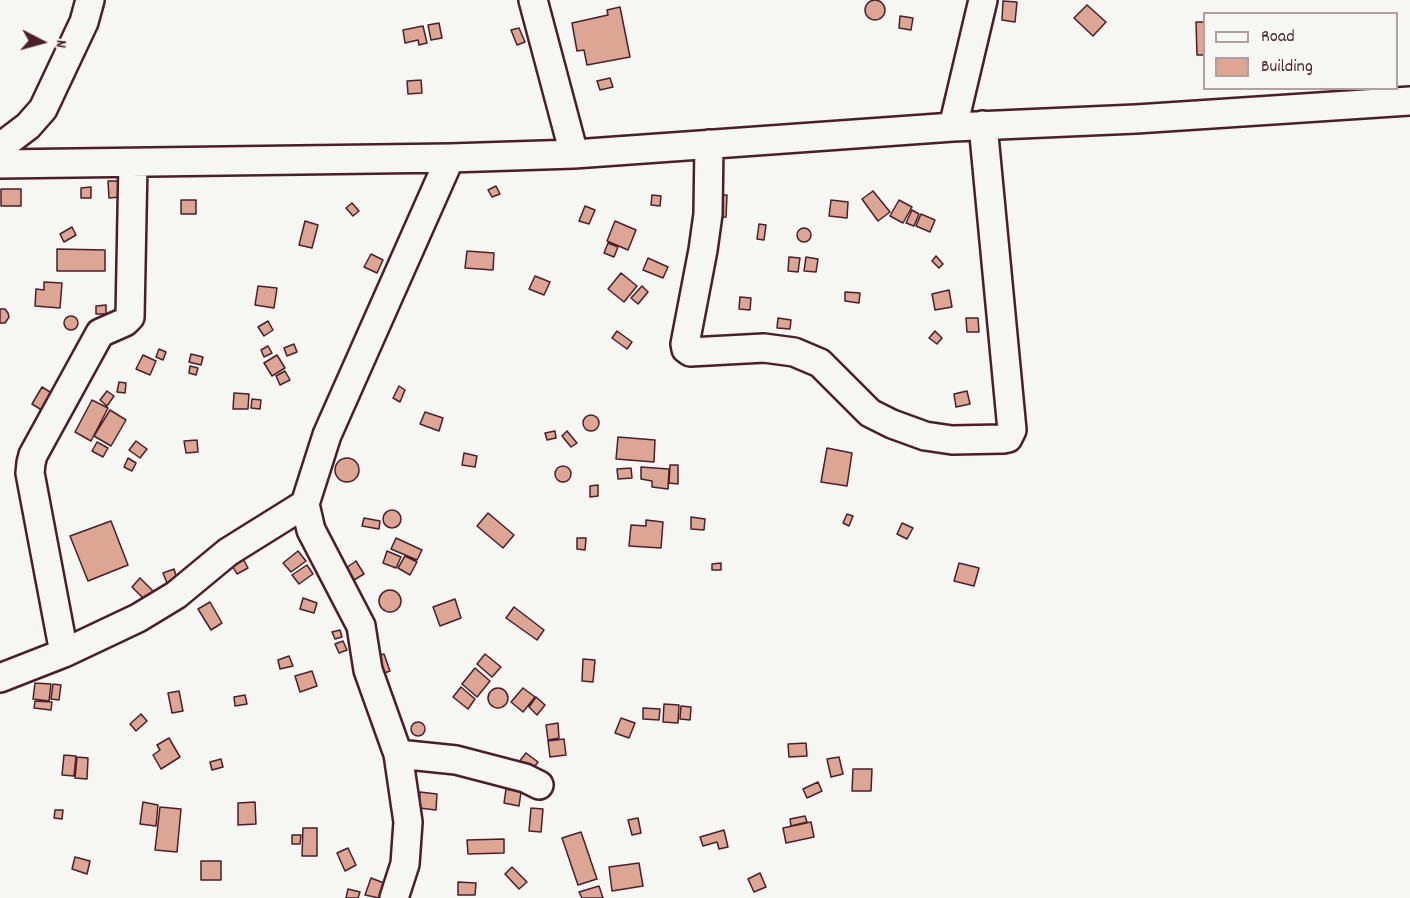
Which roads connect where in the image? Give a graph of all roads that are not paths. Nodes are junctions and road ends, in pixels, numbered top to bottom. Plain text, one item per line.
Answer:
1 (90, 0) edge
2 (533, 0) edge
3 (983, 0) edge
4 (1410, 101) edge
5 (983, 125) junction
6 (953, 127) junction
7 (709, 144) junction
8 (5, 153) edge
9 (574, 154) junction
10 (450, 158) junction
11 (133, 163) junction
12 (305, 504) junction
13 (64, 653) junction
14 (0, 678) edge
15 (398, 754) junction
16 (539, 785) dead end
17 (394, 898) edge

1 - 8 street
2 - 9 street
3 - 6 street
4 - 5 street
5 - 6 street
5 - 7 street
6 - 7 street
7 - 9 street
8 - 11 street
9 - 10 street
10 - 11 street
10 - 12 street
11 - 13 street
12 - 13 street
12 - 15 street
13 - 14 street
15 - 16 street
15 - 17 street

